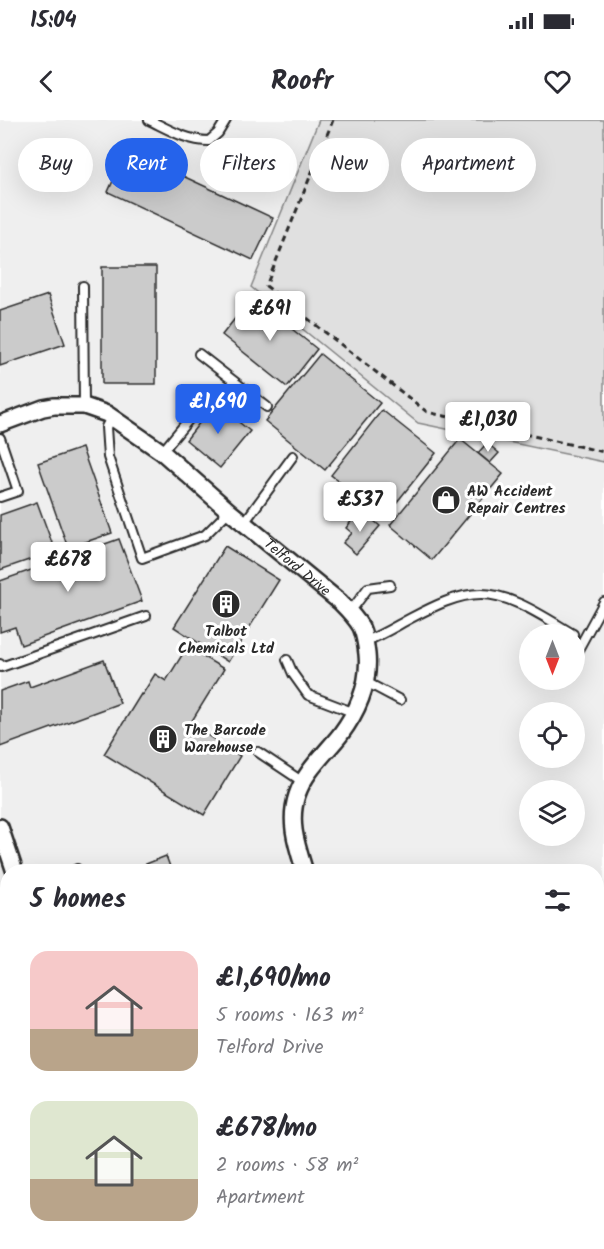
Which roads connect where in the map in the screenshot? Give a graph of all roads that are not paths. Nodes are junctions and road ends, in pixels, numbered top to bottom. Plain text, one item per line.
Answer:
1 (148, 120) edge
2 (226, 120) edge
3 (83, 286) dead end
4 (199, 354) dead end
5 (84, 406) junction
6 (267, 407) dead end
7 (195, 412) dead end
8 (112, 417) junction
9 (0, 424) edge
10 (0, 438) edge
11 (162, 452) junction
12 (293, 456) dead end
13 (0, 497) edge
14 (229, 511) junction
15 (244, 523) junction
16 (390, 585) dead end
17 (604, 602) edge
18 (350, 612) junction
19 (146, 616) dead end
20 (556, 624) edge
21 (585, 637) edge
22 (366, 641) junction
23 (287, 660) dead end
24 (0, 666) edge
25 (366, 682) junction
26 (400, 700) dead end
27 (355, 713) junction
28 (258, 752) dead end
29 (303, 782) junction
30 (0, 827) edge
31 (12, 864) edge
32 (303, 864) edge

1 - 2 lane
3 - 5 lane
4 - 6 lane
5 - 8 street, Telford Drive
5 - 9 street, Telford Drive
7 - 11 lane
8 - 11 street, Telford Drive
8 - 14 lane
10 - 13 lane
11 - 14 street, Telford Drive
12 - 15 lane
14 - 15 street, Telford Drive
15 - 18 street, Telford Drive
16 - 18 lane
17 - 21 lane
18 - 22 street, Telford Drive
19 - 24 lane
20 - 22 lane
22 - 25 street, Telford Drive
23 - 27 lane
25 - 26 lane
25 - 27 street, Telford Drive
27 - 29 street, Telford Drive
28 - 29 lane
29 - 32 street, Telford Drive
30 - 31 street

